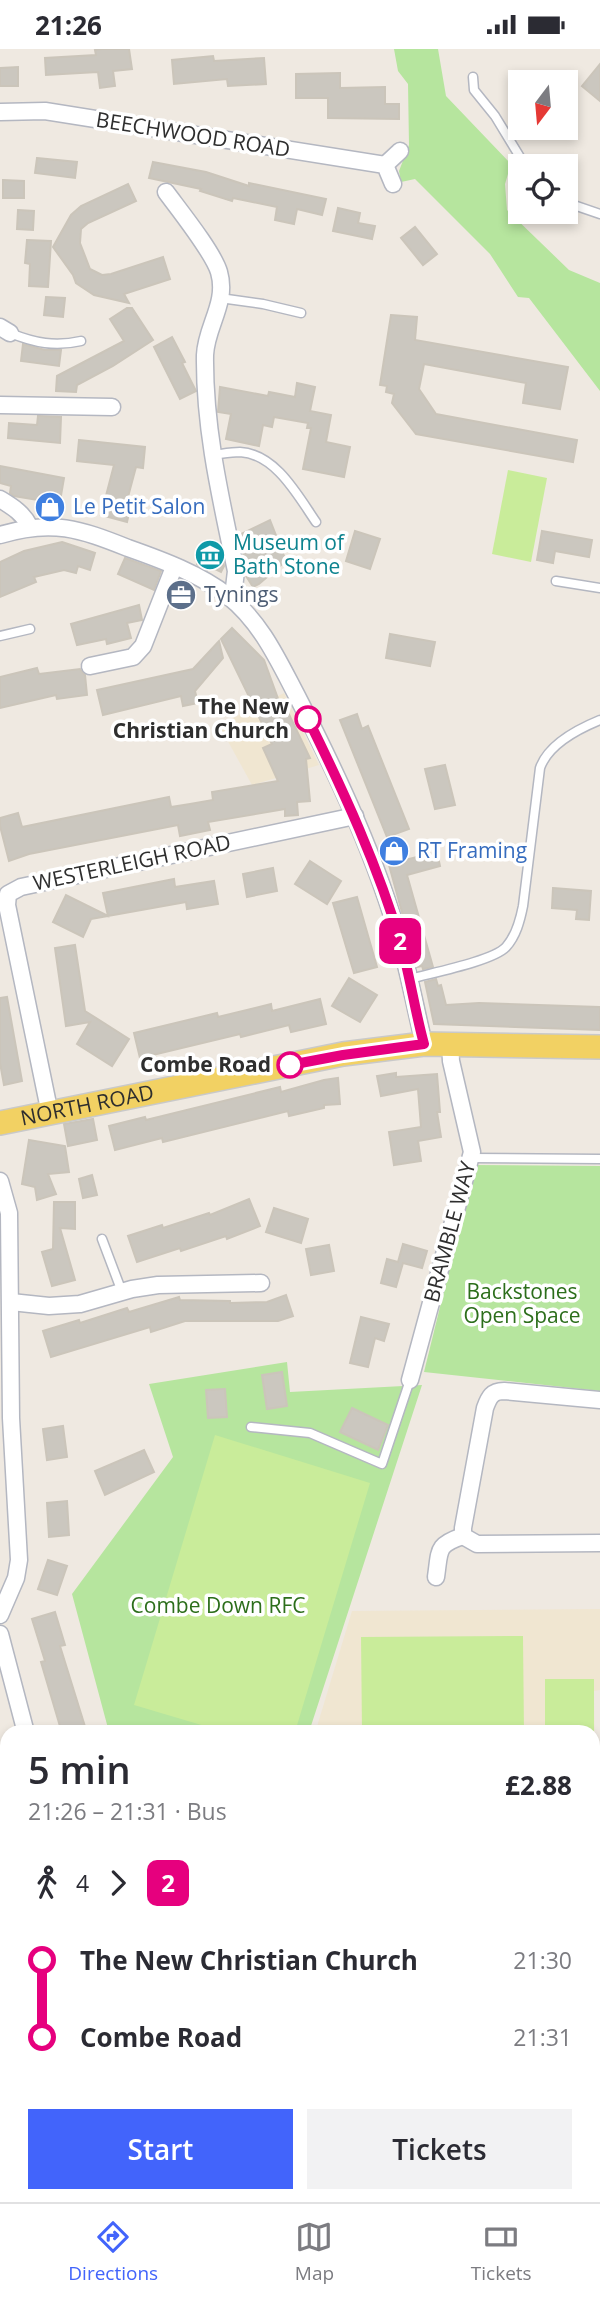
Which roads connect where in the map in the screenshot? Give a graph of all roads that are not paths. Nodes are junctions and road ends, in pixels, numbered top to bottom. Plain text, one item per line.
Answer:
1 (474, 77) dead end
2 (0, 112) edge
3 (400, 151) dead end
4 (518, 154) edge
5 (384, 165) junction
6 (393, 184) dead end
7 (166, 192) dead end
8 (578, 206) edge
9 (600, 214) edge
10 (221, 296) junction
11 (301, 313) dead end
12 (5, 330) edge
13 (81, 341) dead end
14 (0, 405) edge
15 (112, 407) dead end
16 (212, 455) junction
17 (0, 499) edge
18 (316, 522) dead end
19 (30, 527) junction
20 (0, 535) edge
21 (174, 567) junction
22 (556, 581) dead end
23 (600, 589) edge
24 (229, 597) junction
25 (30, 629) dead end
26 (0, 636) edge
27 (90, 666) dead end
28 (600, 720) edge
29 (355, 817) junction
30 (410, 979) junction
31 (450, 1043) junction
32 (424, 1044) junction
33 (600, 1047) edge
34 (50, 1114) junction
35 (0, 1123) edge
36 (470, 1158) junction
37 (600, 1160) edge
38 (0, 1181) edge
39 (102, 1239) dead end
40 (261, 1283) dead end
41 (122, 1292) junction
42 (10, 1302) junction
43 (410, 1380) joint
44 (600, 1400) edge
45 (251, 1427) dead end
46 (463, 1536) junction
47 (600, 1543) edge
48 (436, 1577) dead end
49 (4, 1598) edge
50 (0, 1615) edge
51 (0, 1634) edge
52 (24, 1725) edge

1 - 4 lane
2 - 5 street, BEECHWOOD ROAD
3 - 5 street
5 - 6 street
7 - 10 street
8 - 9 lane
10 - 11 lane
10 - 16 street
12 - 13 lane
14 - 15 street
16 - 18 lane
16 - 24 street
17 - 19 street
19 - 20 street
19 - 21 street
21 - 24 street
21 - 27 street
22 - 23 lane
24 - 29 street
25 - 26 lane
28 - 30 lane
29 - 30 street
29 - 34 street, WESTERLEIGH ROAD
30 - 32 street
31 - 32 main road, NORTH ROAD
31 - 33 main road, NORTH ROAD
31 - 36 street, BRAMBLE WAY
32 - 34 main road, NORTH ROAD
34 - 35 main road, NORTH ROAD
36 - 37 lane
36 - 43 street, BRAMBLE WAY
38 - 42 street
39 - 41 lane
40 - 41 street
41 - 42 street
42 - 49 street
43 - 45 lane
44 - 46 street
46 - 47 street
46 - 48 street
49 - 50 street
51 - 52 street

